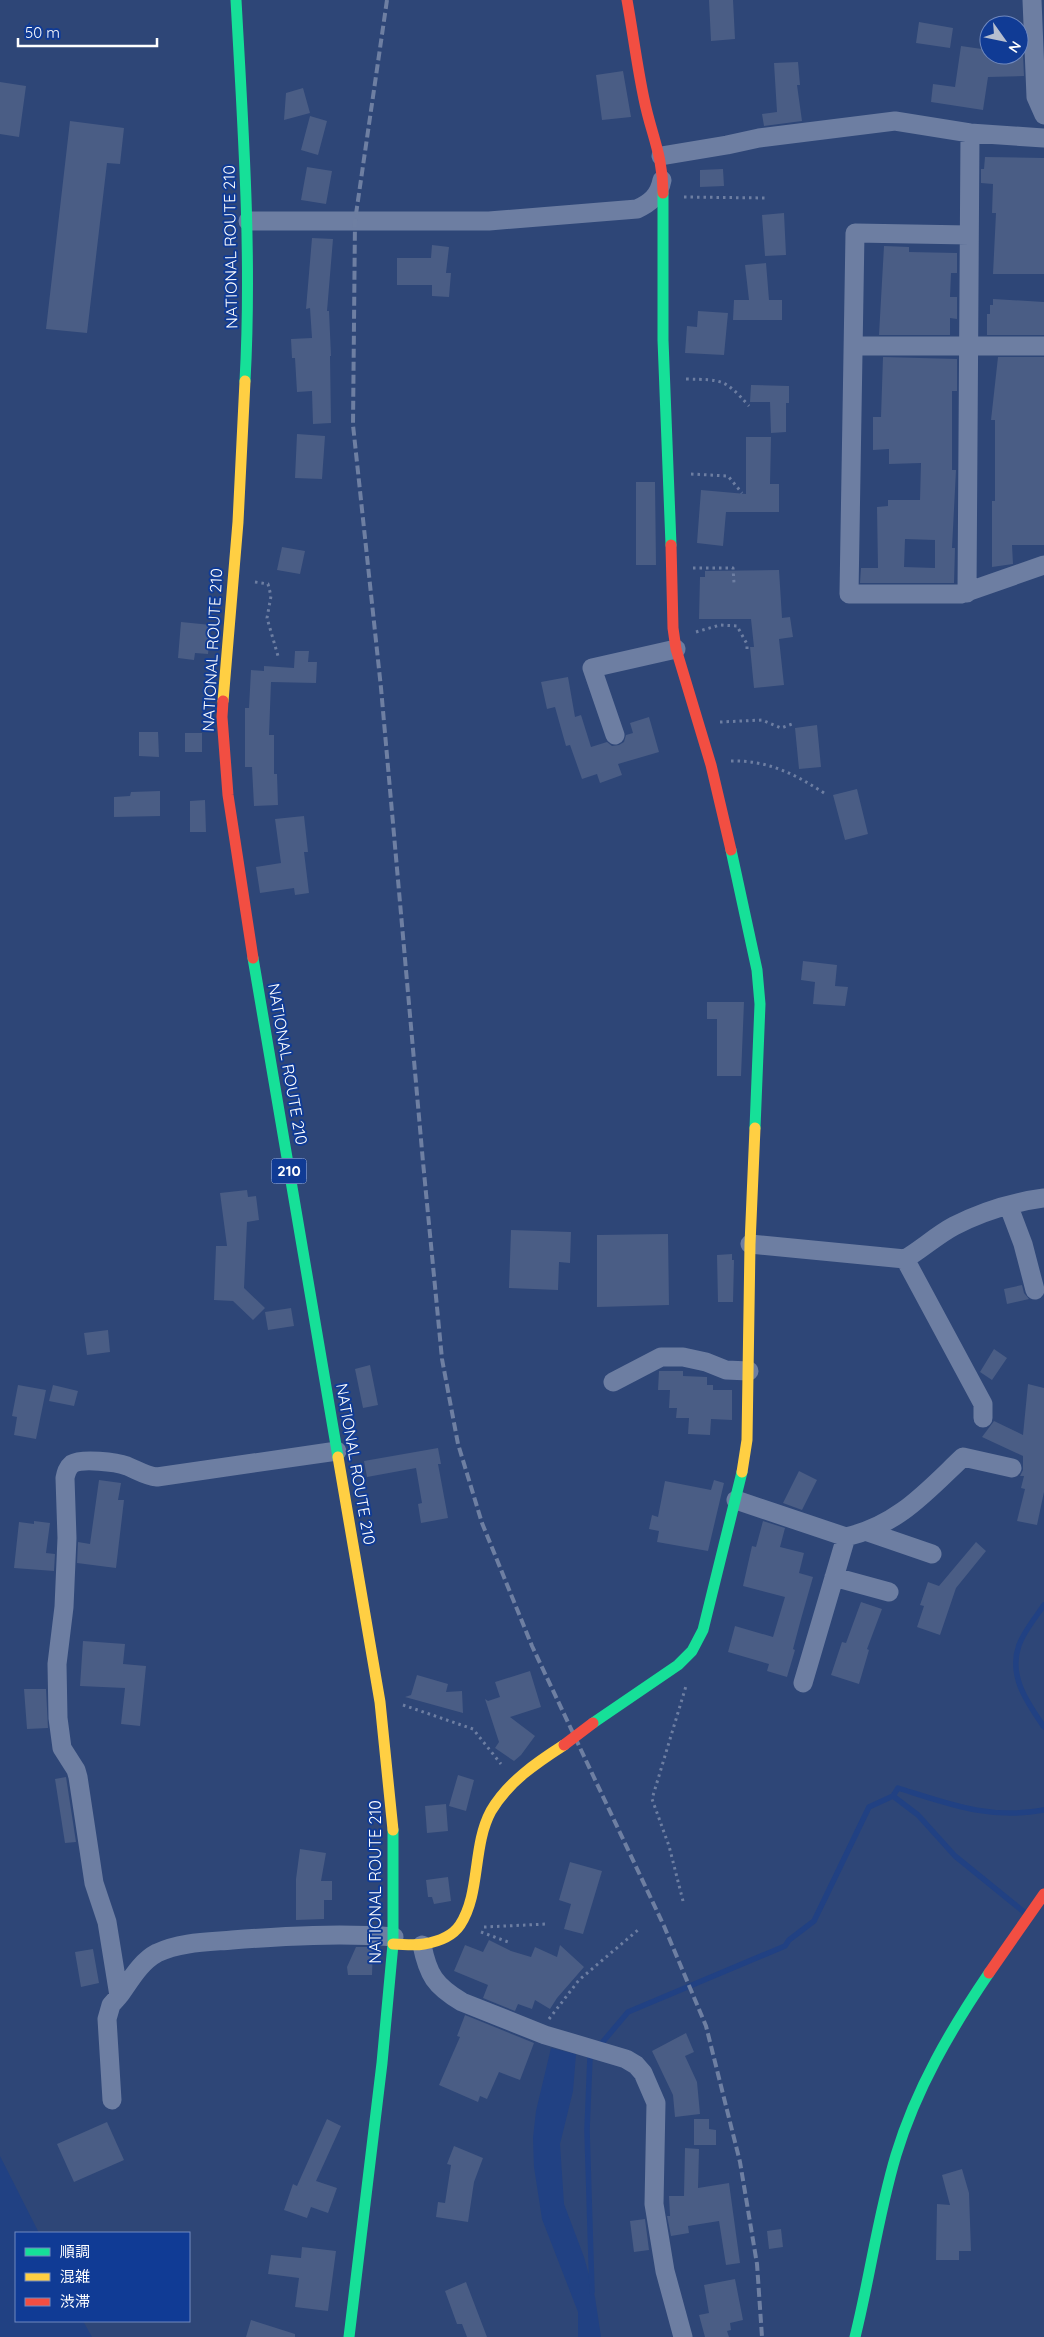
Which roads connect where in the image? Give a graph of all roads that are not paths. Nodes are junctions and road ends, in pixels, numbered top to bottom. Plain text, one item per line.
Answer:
1 (236, 0) edge
2 (627, 0) edge
3 (1032, 0) edge
4 (1044, 115) edge
5 (970, 132) junction
6 (1044, 138) edge
7 (662, 164) junction
8 (248, 220) junction
9 (969, 235) junction
10 (853, 346) junction
11 (968, 346) junction
12 (1044, 346) edge
13 (1044, 564) edge
14 (967, 593) junction
15 (676, 649) junction
16 (615, 735) dead end
17 (1044, 1198) edge
18 (1009, 1207) junction
19 (750, 1244) junction
20 (905, 1259) junction
21 (1035, 1290) dead end
22 (749, 1371) junction
23 (614, 1382) dead end
24 (983, 1418) dead end
25 (337, 1451) junction
26 (1012, 1468) dead end
27 (736, 1500) junction
28 (868, 1532) junction
29 (846, 1537) junction
30 (932, 1554) dead end
31 (834, 1577) junction
32 (889, 1592) dead end
33 (803, 1683) dead end
34 (1044, 1894) edge
35 (393, 1940) junction
36 (422, 1945) junction
37 (119, 1996) junction
38 (112, 2100) dead end
39 (349, 2337) edge
40 (683, 2337) edge
41 (855, 2337) edge

1 - 8 main road, NATIONAL ROUTE 210 / 210
2 - 7 main road
3 - 4 street
5 - 6 street
5 - 7 street
5 - 9 street
7 - 8 street
7 - 15 main road
8 - 25 main road, NATIONAL ROUTE 210 / 210
9 - 10 street
9 - 11 street
10 - 11 street
10 - 14 street
11 - 12 street
11 - 14 street
13 - 14 street
15 - 16 street
15 - 19 main road
17 - 18 street
18 - 20 street
18 - 21 street
19 - 20 street
19 - 22 main road
20 - 24 street
22 - 23 street
22 - 27 main road
25 - 35 main road, NATIONAL ROUTE 210 / 210
25 - 37 street
26 - 28 street
27 - 29 street
27 - 36 main road, bridge
28 - 29 street
28 - 30 street
29 - 31 street
31 - 32 street
31 - 33 street
34 - 41 main road
35 - 36 main road
35 - 37 street
35 - 39 main road, NATIONAL ROUTE 210 / 210
36 - 40 street
37 - 38 street

